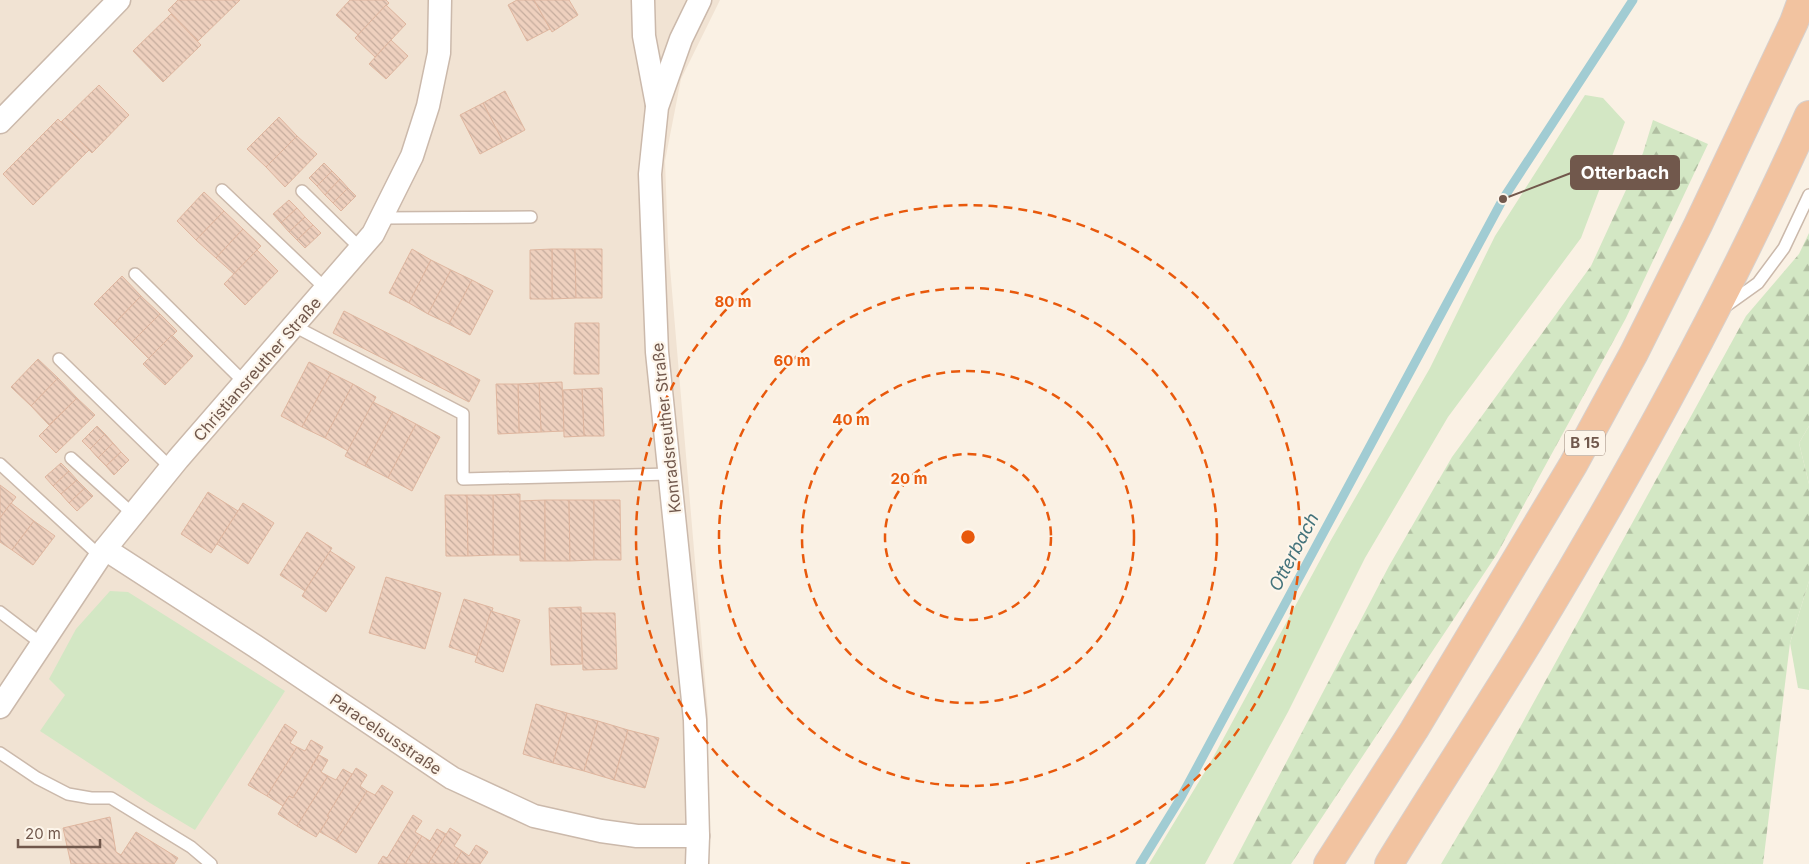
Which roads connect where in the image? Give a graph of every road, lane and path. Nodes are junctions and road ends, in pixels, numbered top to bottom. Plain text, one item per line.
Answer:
1 (119, 0) edge
2 (440, 0) edge
3 (643, 0) edge
4 (700, 0) edge
5 (1802, 0) edge
6 (657, 107) junction
7 (1809, 115) edge
8 (0, 122) edge
9 (222, 190) dead end
10 (302, 191) dead end
11 (1809, 195) edge
12 (531, 217) dead end
13 (382, 218) junction
14 (360, 248) junction
15 (135, 274) dead end
16 (326, 289) junction
17 (1710, 316) junction
18 (294, 326) junction
19 (59, 359) dead end
20 (245, 383) junction
21 (71, 458) dead end
22 (0, 464) edge
23 (171, 468) junction
24 (670, 474) junction
25 (133, 514) junction
26 (103, 553) junction
27 (0, 612) edge
28 (42, 644) junction
29 (4, 693) edge
30 (0, 753) edge
31 (698, 836) junction
32 (211, 864) edge
33 (697, 864) edge
34 (1328, 864) edge
35 (1389, 864) edge

1 - 8 street
2 - 13 street, Christiansreuther Straße
3 - 6 street
4 - 6 street, Konradsreuther Straße
5 - 34 highway, B 15
6 - 24 street, Konradsreuther Straße
7 - 17 highway
9 - 16 lane
10 - 14 lane
11 - 17 lane
12 - 13 lane
13 - 14 street, Christiansreuther Straße
14 - 16 street, Christiansreuther Straße
15 - 20 lane
16 - 18 street, Christiansreuther Straße
17 - 35 highway
18 - 20 street, Christiansreuther Straße
18 - 24 lane
19 - 23 lane
20 - 23 street, Christiansreuther Straße
21 - 25 lane
22 - 26 lane
23 - 25 street, Christiansreuther Straße
24 - 31 street, Konradsreuther Straße
25 - 26 street, Christiansreuther Straße
26 - 28 street, Christiansreuther Straße
26 - 31 street, Paracelsusstraße
27 - 28 lane
28 - 29 street, Christiansreuther Straße
30 - 32 lane
31 - 33 street, Konradsreuther Straße

